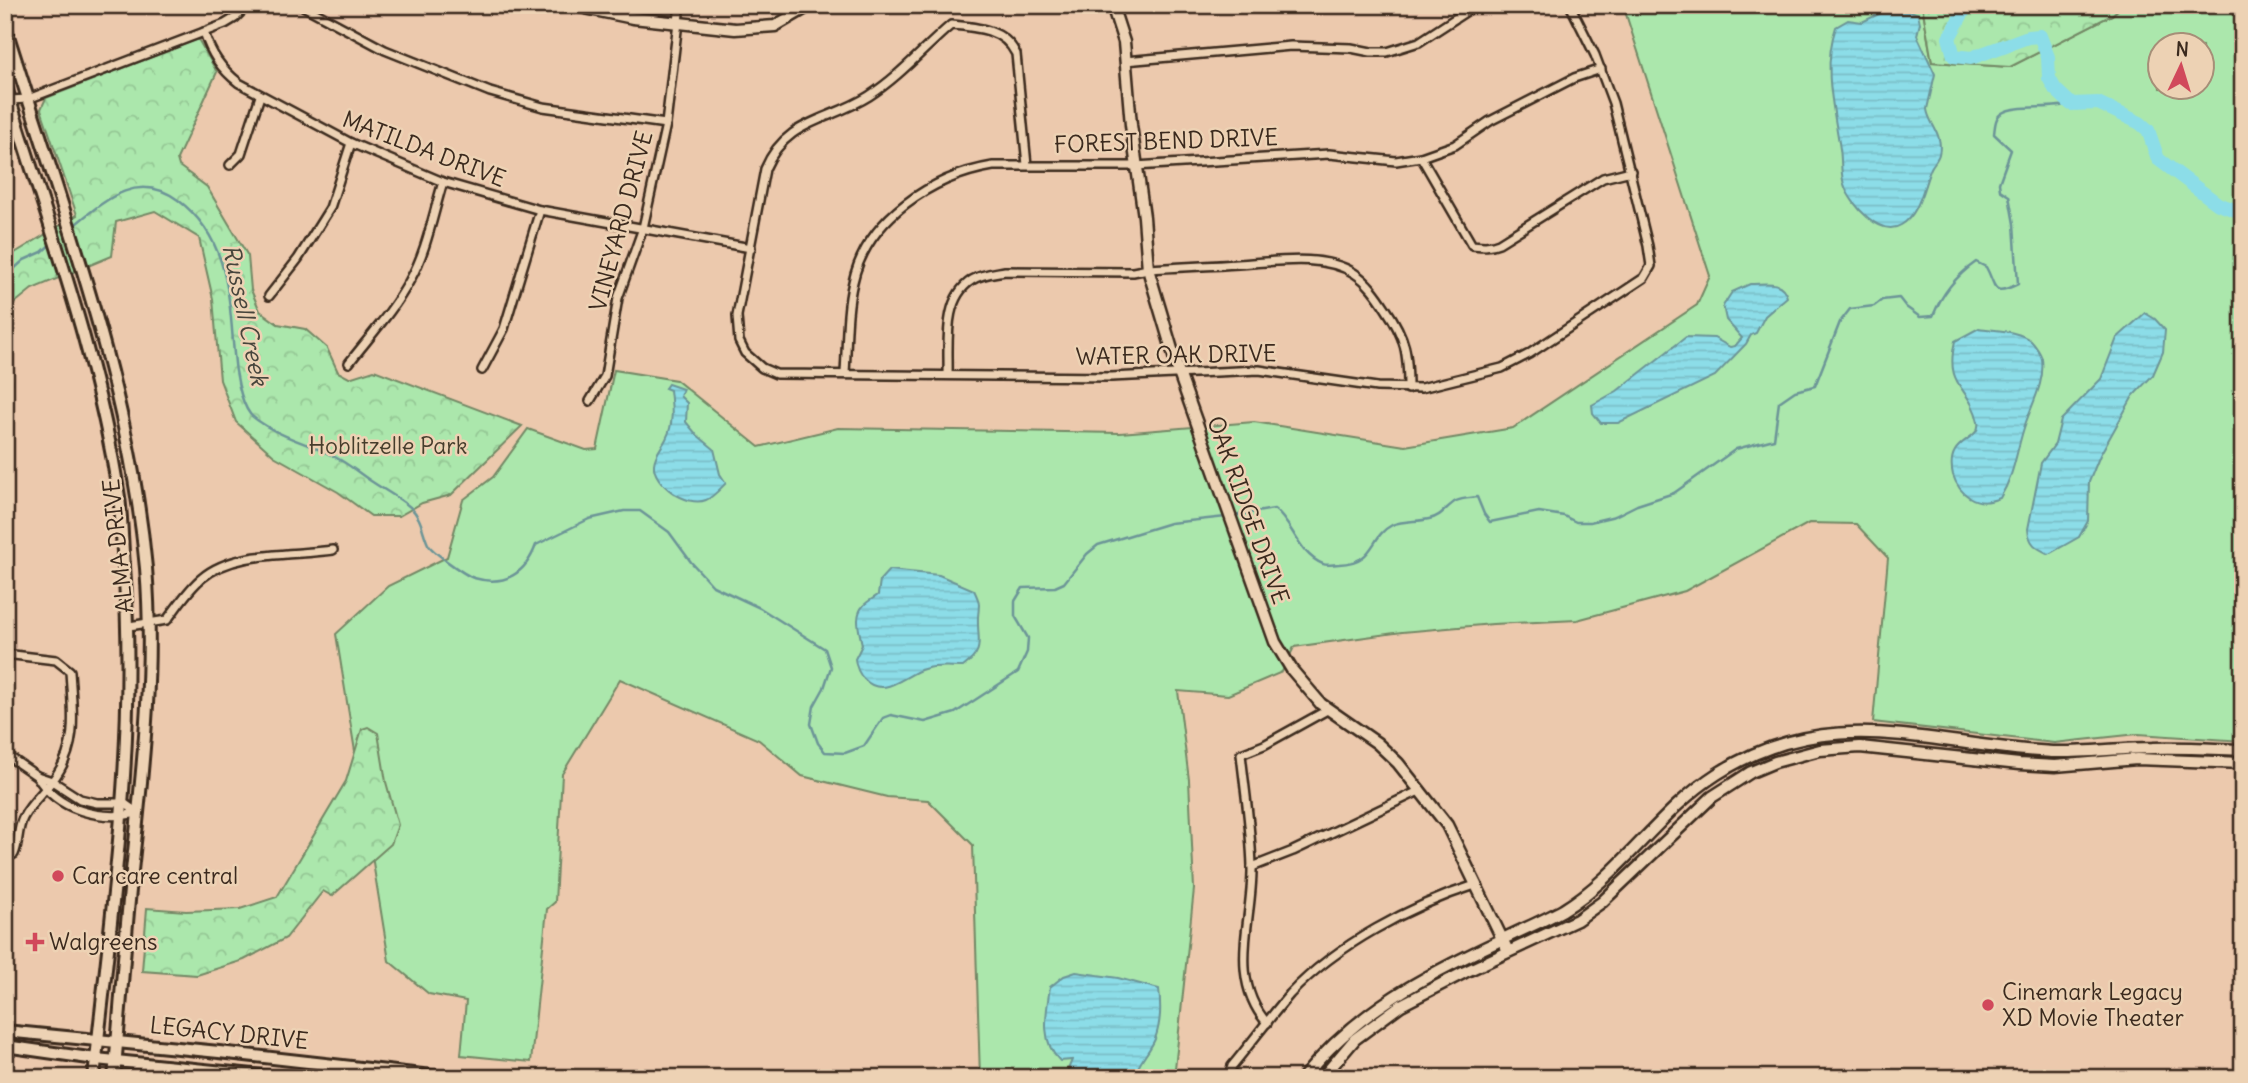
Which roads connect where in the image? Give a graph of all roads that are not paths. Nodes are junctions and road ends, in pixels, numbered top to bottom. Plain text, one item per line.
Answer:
1 (248, 5) edge
2 (301, 5) edge
3 (570, 5) edge
4 (680, 5) edge
5 (811, 5) edge
6 (1112, 5) edge
7 (1476, 5) edge
8 (1570, 5) edge
9 (795, 9) edge
10 (678, 23) junction
11 (5, 26) edge
12 (204, 32) junction
13 (1125, 61) junction
14 (1601, 69) junction
15 (5, 85) edge
16 (260, 96) junction
17 (28, 99) junction
18 (10, 100) junction
19 (666, 124) junction
20 (351, 143) junction
21 (1421, 157) junction
22 (230, 165) dead end
23 (1027, 165) junction
24 (1135, 166) junction
25 (1631, 171) junction
26 (443, 182) junction
27 (540, 210) junction
28 (643, 228) junction
29 (751, 248) junction
30 (1148, 269) junction
31 (269, 296) dead end
32 (105, 348) junction
33 (88, 352) junction
34 (349, 363) dead end
35 (482, 370) dead end
36 (845, 373) junction
37 (1179, 373) junction
38 (948, 374) junction
39 (1408, 389) junction
40 (590, 401) dead end
41 (138, 512) junction
42 (120, 514) junction
43 (334, 550) dead end
44 (148, 624) junction
45 (129, 626) junction
46 (5, 654) edge
47 (1329, 709) junction
48 (1818, 735) junction
49 (1980, 744) junction
50 (1820, 750) junction
51 (2243, 750) edge
52 (1759, 752) junction
53 (5, 754) edge
54 (2137, 754) junction
55 (1979, 759) junction
56 (2243, 763) edge
57 (1764, 767) junction
58 (37, 775) junction
59 (52, 781) junction
60 (45, 790) junction
61 (1422, 790) junction
62 (124, 803) junction
63 (138, 813) junction
64 (123, 816) junction
65 (9, 856) edge
66 (1252, 867) junction
67 (1475, 885) junction
68 (112, 910) junction
69 (128, 911) junction
70 (1500, 940) junction
71 (1508, 951) junction
72 (1267, 1023) junction
73 (1349, 1028) junction
74 (5, 1031) edge
75 (1355, 1039) junction
76 (99, 1041) junction
77 (118, 1043) junction
78 (5, 1046) edge
79 (245, 1055) junction
80 (96, 1059) junction
81 (116, 1060) junction
82 (370, 1073) edge
83 (243, 1074) junction
84 (94, 1078) edge
85 (114, 1078) edge
86 (283, 1078) edge
87 (449, 1078) edge
88 (1228, 1078) edge
89 (1303, 1078) edge
90 (1322, 1078) edge

1 - 12 street
2 - 19 street
3 - 10 street
4 - 10 street, VINEYARD DRIVE
5 - 9 street
6 - 13 street, OAK RIDGE DRIVE
7 - 13 street
8 - 14 street
9 - 10 street
10 - 19 street, VINEYARD DRIVE
11 - 17 main road, ALMA DRIVE
12 - 16 street, MATILDA DRIVE
12 - 17 street
13 - 24 street, OAK RIDGE DRIVE
14 - 21 street, FOREST BEND DRIVE
14 - 25 street
15 - 18 main road, ALMA DRIVE
16 - 20 street, MATILDA DRIVE
16 - 22 street
17 - 18 street
17 - 32 main road, ALMA DRIVE
18 - 33 main road, ALMA DRIVE
19 - 28 street, VINEYARD DRIVE
20 - 26 street, MATILDA DRIVE
20 - 31 street
21 - 24 street, FOREST BEND DRIVE
21 - 25 street
23 - 24 street, FOREST BEND DRIVE
23 - 29 street
23 - 36 street, FOREST BEND DRIVE
24 - 30 street, OAK RIDGE DRIVE
25 - 39 street, WATER OAK DRIVE
26 - 27 street, MATILDA DRIVE
26 - 34 street
27 - 28 street, MATILDA DRIVE
27 - 35 street
28 - 29 street, MATILDA DRIVE
28 - 40 street, VINEYARD DRIVE
29 - 36 street, WATER OAK DRIVE
30 - 37 street, OAK RIDGE DRIVE
30 - 38 street
30 - 39 street
32 - 33 main road
32 - 41 main road, ALMA DRIVE
33 - 42 main road, ALMA DRIVE
36 - 38 street, WATER OAK DRIVE
37 - 38 street, WATER OAK DRIVE
37 - 39 street, WATER OAK DRIVE
37 - 47 street, OAK RIDGE DRIVE
41 - 42 main road
41 - 44 main road, ALMA DRIVE
42 - 45 main road, ALMA DRIVE
43 - 44 street
44 - 45 street
44 - 63 main road, ALMA DRIVE
45 - 62 main road, ALMA DRIVE
46 - 59 street
47 - 61 street, OAK RIDGE DRIVE
47 - 66 street
48 - 49 street
48 - 50 street
48 - 52 street
49 - 54 street
49 - 55 street
50 - 55 street
50 - 57 street
51 - 54 street
52 - 57 street
52 - 70 street
53 - 58 street
54 - 55 street
54 - 56 street
57 - 71 street
58 - 59 street
58 - 60 street
59 - 60 street
59 - 62 street
60 - 64 street
60 - 65 street
61 - 66 street
61 - 67 street, OAK RIDGE DRIVE
62 - 63 street
62 - 64 main road, ALMA DRIVE
63 - 64 street
63 - 69 main road, ALMA DRIVE
64 - 68 main road, ALMA DRIVE
66 - 72 street
67 - 70 street, OAK RIDGE DRIVE
67 - 72 street
68 - 69 main road
68 - 76 main road, ALMA DRIVE
69 - 77 main road, ALMA DRIVE
70 - 71 street, OAK RIDGE DRIVE
70 - 73 street
71 - 75 street
72 - 88 street
73 - 75 street
73 - 89 street
74 - 76 main road, LEGACY DRIVE
75 - 90 street
76 - 77 main road, LEGACY DRIVE
76 - 80 main road, ALMA DRIVE
77 - 79 main road, LEGACY DRIVE
77 - 81 main road, ALMA DRIVE
78 - 80 main road, LEGACY DRIVE
79 - 82 main road, LEGACY DRIVE
79 - 83 main road
80 - 81 main road, LEGACY DRIVE
80 - 84 main road, ALMA DRIVE
81 - 83 main road, LEGACY DRIVE
81 - 85 main road, ALMA DRIVE
82 - 87 main road, LEGACY DRIVE
83 - 86 main road, LEGACY DRIVE

